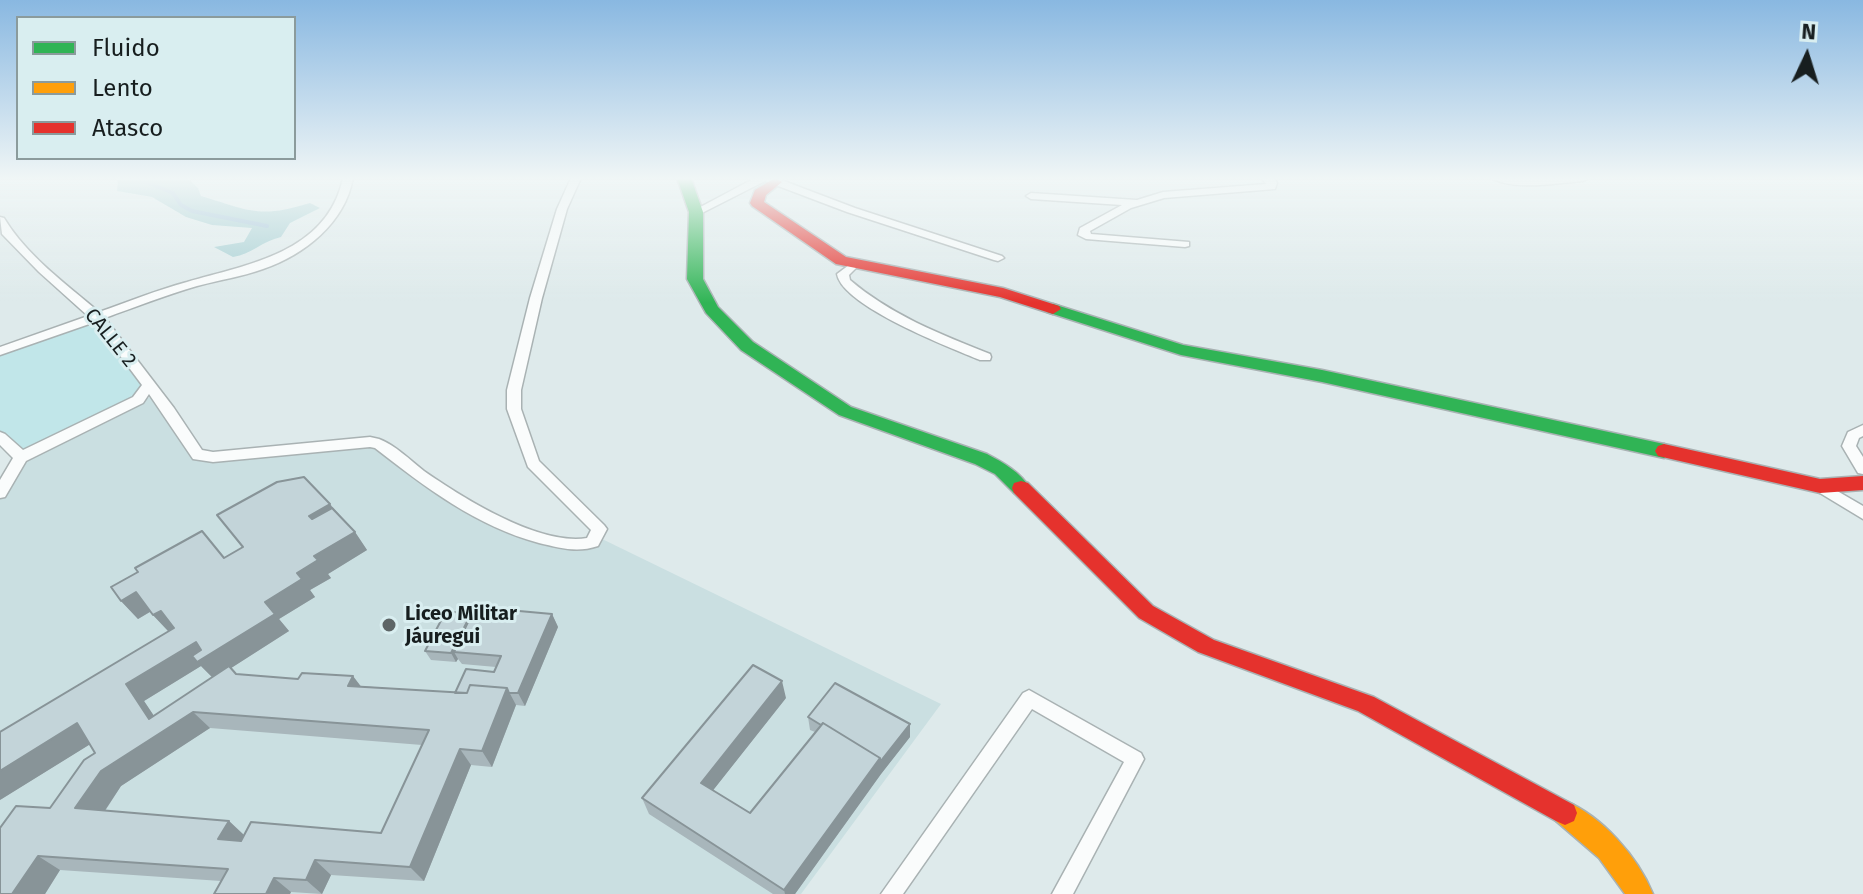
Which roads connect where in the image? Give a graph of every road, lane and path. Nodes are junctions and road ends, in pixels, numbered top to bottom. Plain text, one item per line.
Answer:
1 (0, 220) edge
2 (327, 220) edge
3 (559, 220) edge
4 (696, 220) edge
5 (781, 220) edge
6 (887, 220) edge
7 (1103, 220) edge
8 (1185, 244) dead end
9 (998, 258) dead end
10 (853, 265) junction
11 (98, 318) junction
12 (0, 351) edge
13 (985, 357) dead end
14 (148, 386) junction
15 (1863, 430) edge
16 (0, 437) edge
17 (21, 457) junction
18 (1863, 469) edge
19 (1863, 483) edge
20 (1820, 486) junction
21 (0, 493) edge
22 (1863, 513) edge
23 (891, 894) edge
24 (1062, 894) edge
25 (1640, 894) edge

1 - 11 street, CALLE 2
2 - 11 street
3 - 14 street
4 - 25 street
5 - 10 street
6 - 9 street
7 - 8 street
10 - 13 street
10 - 20 street
11 - 12 street
11 - 14 street, CALLE 2
14 - 17 street, CALLE 2
15 - 18 street
16 - 17 street
17 - 21 street
19 - 20 street
20 - 22 street
23 - 24 street

